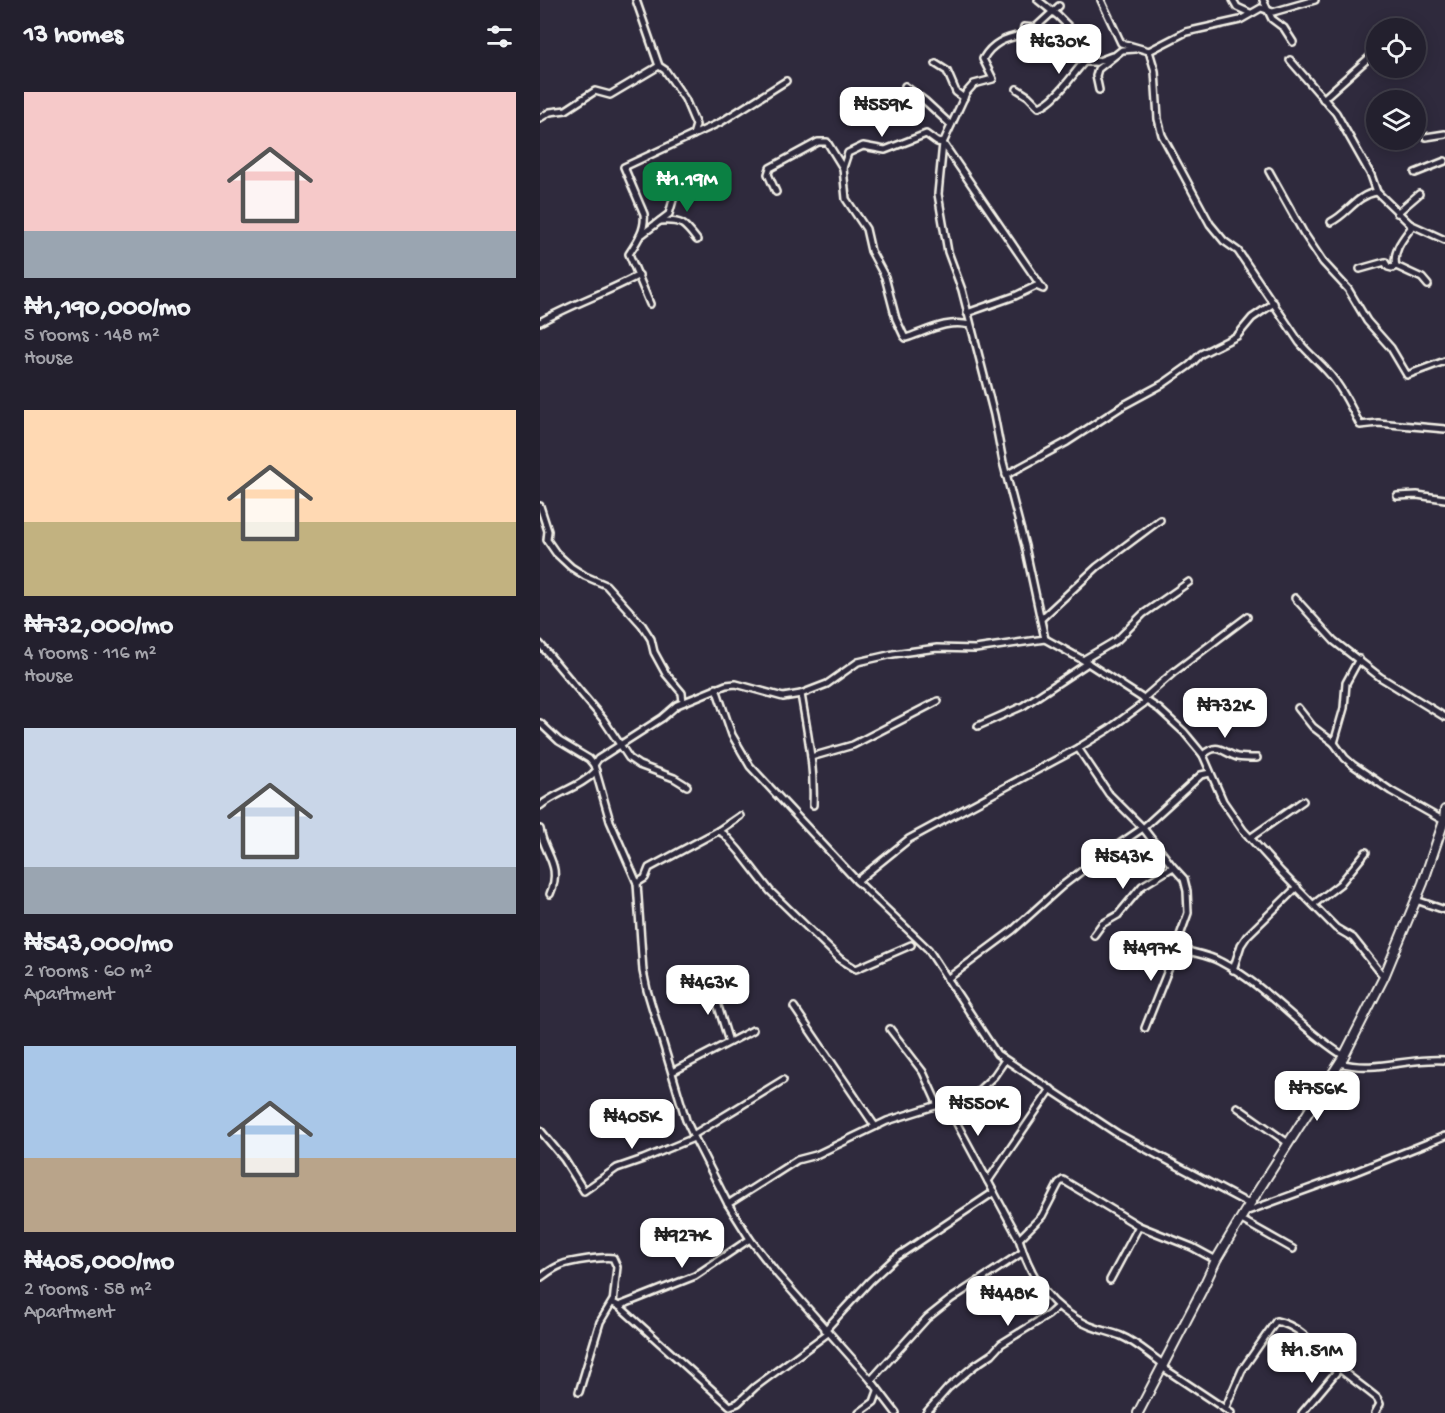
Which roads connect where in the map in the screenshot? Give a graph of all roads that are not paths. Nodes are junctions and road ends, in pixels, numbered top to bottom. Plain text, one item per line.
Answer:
1 (636, 0) edge
2 (1038, 0) edge
3 (1101, 0) edge
4 (1233, 0) edge
5 (1263, 0) edge
6 (1315, 0) edge
7 (1059, 6) dead end
8 (1266, 9) junction
9 (1053, 12) junction
10 (1250, 13) junction
11 (1293, 42) dead end
12 (1137, 49) junction
13 (1149, 51) junction
14 (1112, 57) junction
15 (1290, 60) dead end
16 (1366, 60) edge
17 (1096, 62) junction
18 (936, 64) dead end
19 (659, 66) junction
20 (786, 81) dead end
21 (905, 86) dead end
22 (1017, 89) dead end
23 (1099, 90) dead end
24 (964, 98) junction
25 (1323, 99) junction
26 (540, 118) edge
27 (951, 125) junction
28 (1445, 134) edge
29 (693, 135) junction
30 (1426, 137) dead end
31 (943, 142) junction
32 (1445, 161) edge
33 (843, 168) junction
34 (1269, 171) dead end
35 (1415, 173) dead end
36 (776, 192) dead end
37 (1377, 192) junction
38 (675, 193) dead end
39 (1419, 194) dead end
40 (1397, 213) junction
41 (660, 221) junction
42 (1331, 222) dead end
43 (1410, 224) junction
44 (640, 237) junction
45 (697, 240) dead end
46 (1445, 240) edge
47 (1394, 258) junction
48 (1385, 262) junction
49 (1396, 266) junction
50 (1360, 268) dead end
51 (639, 275) junction
52 (1428, 285) dead end
53 (1275, 303) junction
54 (650, 304) dead end
55 (967, 313) junction
56 (540, 322) edge
57 (970, 325) junction
58 (1445, 361) edge
59 (1445, 429) edge
60 (1006, 475) junction
61 (1397, 496) dead end
62 (1445, 499) edge
63 (540, 506) edge
64 (1160, 520) dead end
65 (1189, 582) dead end
66 (1295, 598) dead end
67 (1247, 617) dead end
68 (1041, 619) junction
69 (1045, 639) junction
70 (540, 644) edge
71 (1359, 659) junction
72 (1085, 662) junction
73 (716, 688) junction
74 (801, 694) junction
75 (1145, 700) junction
76 (938, 701) dead end
77 (683, 702) junction
78 (1298, 708) dead end
79 (1445, 717) edge
80 (540, 723) edge
81 (978, 726) dead end
82 (621, 743) junction
83 (1334, 743) junction
84 (1078, 748) junction
85 (1203, 755) junction
86 (811, 757) junction
87 (1257, 758) dead end
88 (589, 759) junction
89 (598, 759) junction
90 (595, 768) junction
91 (1210, 773) junction
92 (687, 786) dead end
93 (1303, 801) dead end
94 (541, 804) edge
95 (813, 805) dead end
96 (1445, 810) edge
97 (740, 816) dead end
98 (1444, 821) edge
99 (1143, 828) junction
100 (540, 829) edge
101 (718, 831) junction
102 (1250, 838) junction
103 (1365, 852) dead end
104 (1173, 867) junction
105 (857, 881) junction
106 (637, 883) junction
107 (1296, 887) junction
108 (550, 894) dead end
109 (1416, 900) junction
110 (1314, 904) junction
111 (1445, 910) edge
112 (1094, 935) dead end
113 (911, 945) dead end
114 (1178, 945) junction
115 (1233, 970) junction
116 (1384, 977) junction
117 (947, 979) junction
118 (711, 983) dead end
119 (794, 1007) dead end
120 (1145, 1028) dead end
121 (890, 1029) dead end
122 (753, 1030) dead end
123 (729, 1042) junction
124 (1342, 1059) junction
125 (1005, 1060) junction
126 (1445, 1060) edge
127 (672, 1072) junction
128 (783, 1080) dead end
129 (1051, 1089) junction
130 (938, 1105) junction
131 (1237, 1107) dead end
132 (955, 1120) junction
133 (875, 1126) junction
134 (540, 1130) edge
135 (1445, 1136) edge
136 (693, 1137) junction
137 (1288, 1143) junction
138 (988, 1181) junction
139 (994, 1192) junction
140 (728, 1204) junction
141 (1249, 1204) junction
142 (1242, 1216) junction
143 (1139, 1226) junction
144 (750, 1239) junction
145 (1019, 1239) junction
146 (1293, 1249) dead end
147 (1023, 1252) junction
148 (1216, 1260) junction
149 (540, 1278) edge
150 (1110, 1280) dead end
151 (612, 1302) junction
152 (619, 1306) junction
153 (1057, 1307) junction
154 (826, 1332) junction
155 (1163, 1365) junction
156 (1339, 1369) junction
157 (871, 1380) junction
158 (878, 1391) junction
159 (579, 1392) dead end
160 (886, 1401) junction
161 (873, 1402) junction
162 (733, 1406) junction
163 (1225, 1409) junction
164 (728, 1413) edge
165 (859, 1413) edge
166 (896, 1413) edge
167 (926, 1413) edge
168 (1138, 1413) edge
169 (1231, 1413) edge
170 (1302, 1413) edge
171 (1375, 1413) edge

1 - 19 street
2 - 9 street
3 - 12 street
4 - 10 street
5 - 8 street
6 - 8 street
7 - 9 street
8 - 10 street
8 - 11 street
9 - 17 street
9 - 24 street
10 - 13 street
12 - 13 street
12 - 14 street
13 - 53 street
14 - 17 street
14 - 23 street
15 - 25 street
16 - 25 street
17 - 22 street
18 - 24 street
19 - 26 street
19 - 29 street
20 - 29 street
21 - 27 street
24 - 27 street
25 - 37 street
27 - 31 street
28 - 30 street
29 - 44 street
31 - 33 street
31 - 55 street
31 - 55 street
32 - 35 street
33 - 36 street
33 - 57 street
34 - 58 street
37 - 40 street
37 - 42 street
38 - 41 street
39 - 40 street
40 - 43 street
41 - 44 street
41 - 45 street
43 - 46 street
43 - 47 street
44 - 51 street
47 - 48 street
47 - 49 street
48 - 49 street
48 - 50 street
49 - 52 street
51 - 54 street
51 - 56 street
53 - 59 street
53 - 60 street
55 - 57 street
57 - 60 street
60 - 68 street
61 - 62 street
63 - 77 street
64 - 68 street
65 - 72 street
66 - 71 street
67 - 75 street
68 - 69 street
69 - 72 street
69 - 74 street
70 - 82 street
71 - 79 street
71 - 83 street
72 - 75 street
72 - 81 street
73 - 74 street
73 - 77 street
73 - 105 street
74 - 86 street
75 - 84 street
75 - 85 street
76 - 86 street
77 - 82 street
78 - 83 street
80 - 88 street
82 - 89 street
82 - 92 street
83 - 98 street
84 - 99 street
84 - 105 street
85 - 87 street
85 - 91 street
86 - 95 street
88 - 89 street
88 - 90 street
89 - 90 street
90 - 94 street
90 - 106 street
91 - 99 street
91 - 102 street
93 - 102 street
96 - 98 street
97 - 101 street
98 - 109 street
99 - 104 street
99 - 117 street
100 - 108 street
101 - 106 street
101 - 113 street
102 - 107 street
103 - 110 street
104 - 112 street
104 - 114 street
105 - 117 street
106 - 127 street
107 - 110 street
107 - 115 street
109 - 111 street
109 - 116 street
110 - 116 street
114 - 115 street
114 - 120 street
115 - 124 street
116 - 124 street
117 - 125 street
118 - 123 street
119 - 133 street
121 - 130 street
122 - 123 street
123 - 127 street
124 - 126 street
124 - 137 street
125 - 129 street
125 - 132 street
127 - 136 street
128 - 136 street
129 - 138 street
129 - 141 street
130 - 132 street
130 - 133 street
131 - 137 street
132 - 138 street
133 - 140 street
134 - 136 street
135 - 142 street
136 - 140 street
137 - 141 street
138 - 139 street
139 - 145 street
139 - 154 street
140 - 144 street
141 - 142 street
142 - 146 street
142 - 148 street
143 - 145 street
143 - 148 street
143 - 150 street
144 - 152 street
144 - 154 street
145 - 147 street
147 - 153 street
147 - 157 street
148 - 155 street
149 - 151 street
151 - 152 street
151 - 159 street
152 - 162 street
153 - 155 street
153 - 167 street
154 - 157 street
154 - 162 street
155 - 163 street
155 - 168 street
156 - 163 street
156 - 170 street
156 - 171 street
157 - 158 street
158 - 160 street
158 - 161 street
160 - 161 street
160 - 166 street
161 - 165 street
162 - 164 street
163 - 169 street

